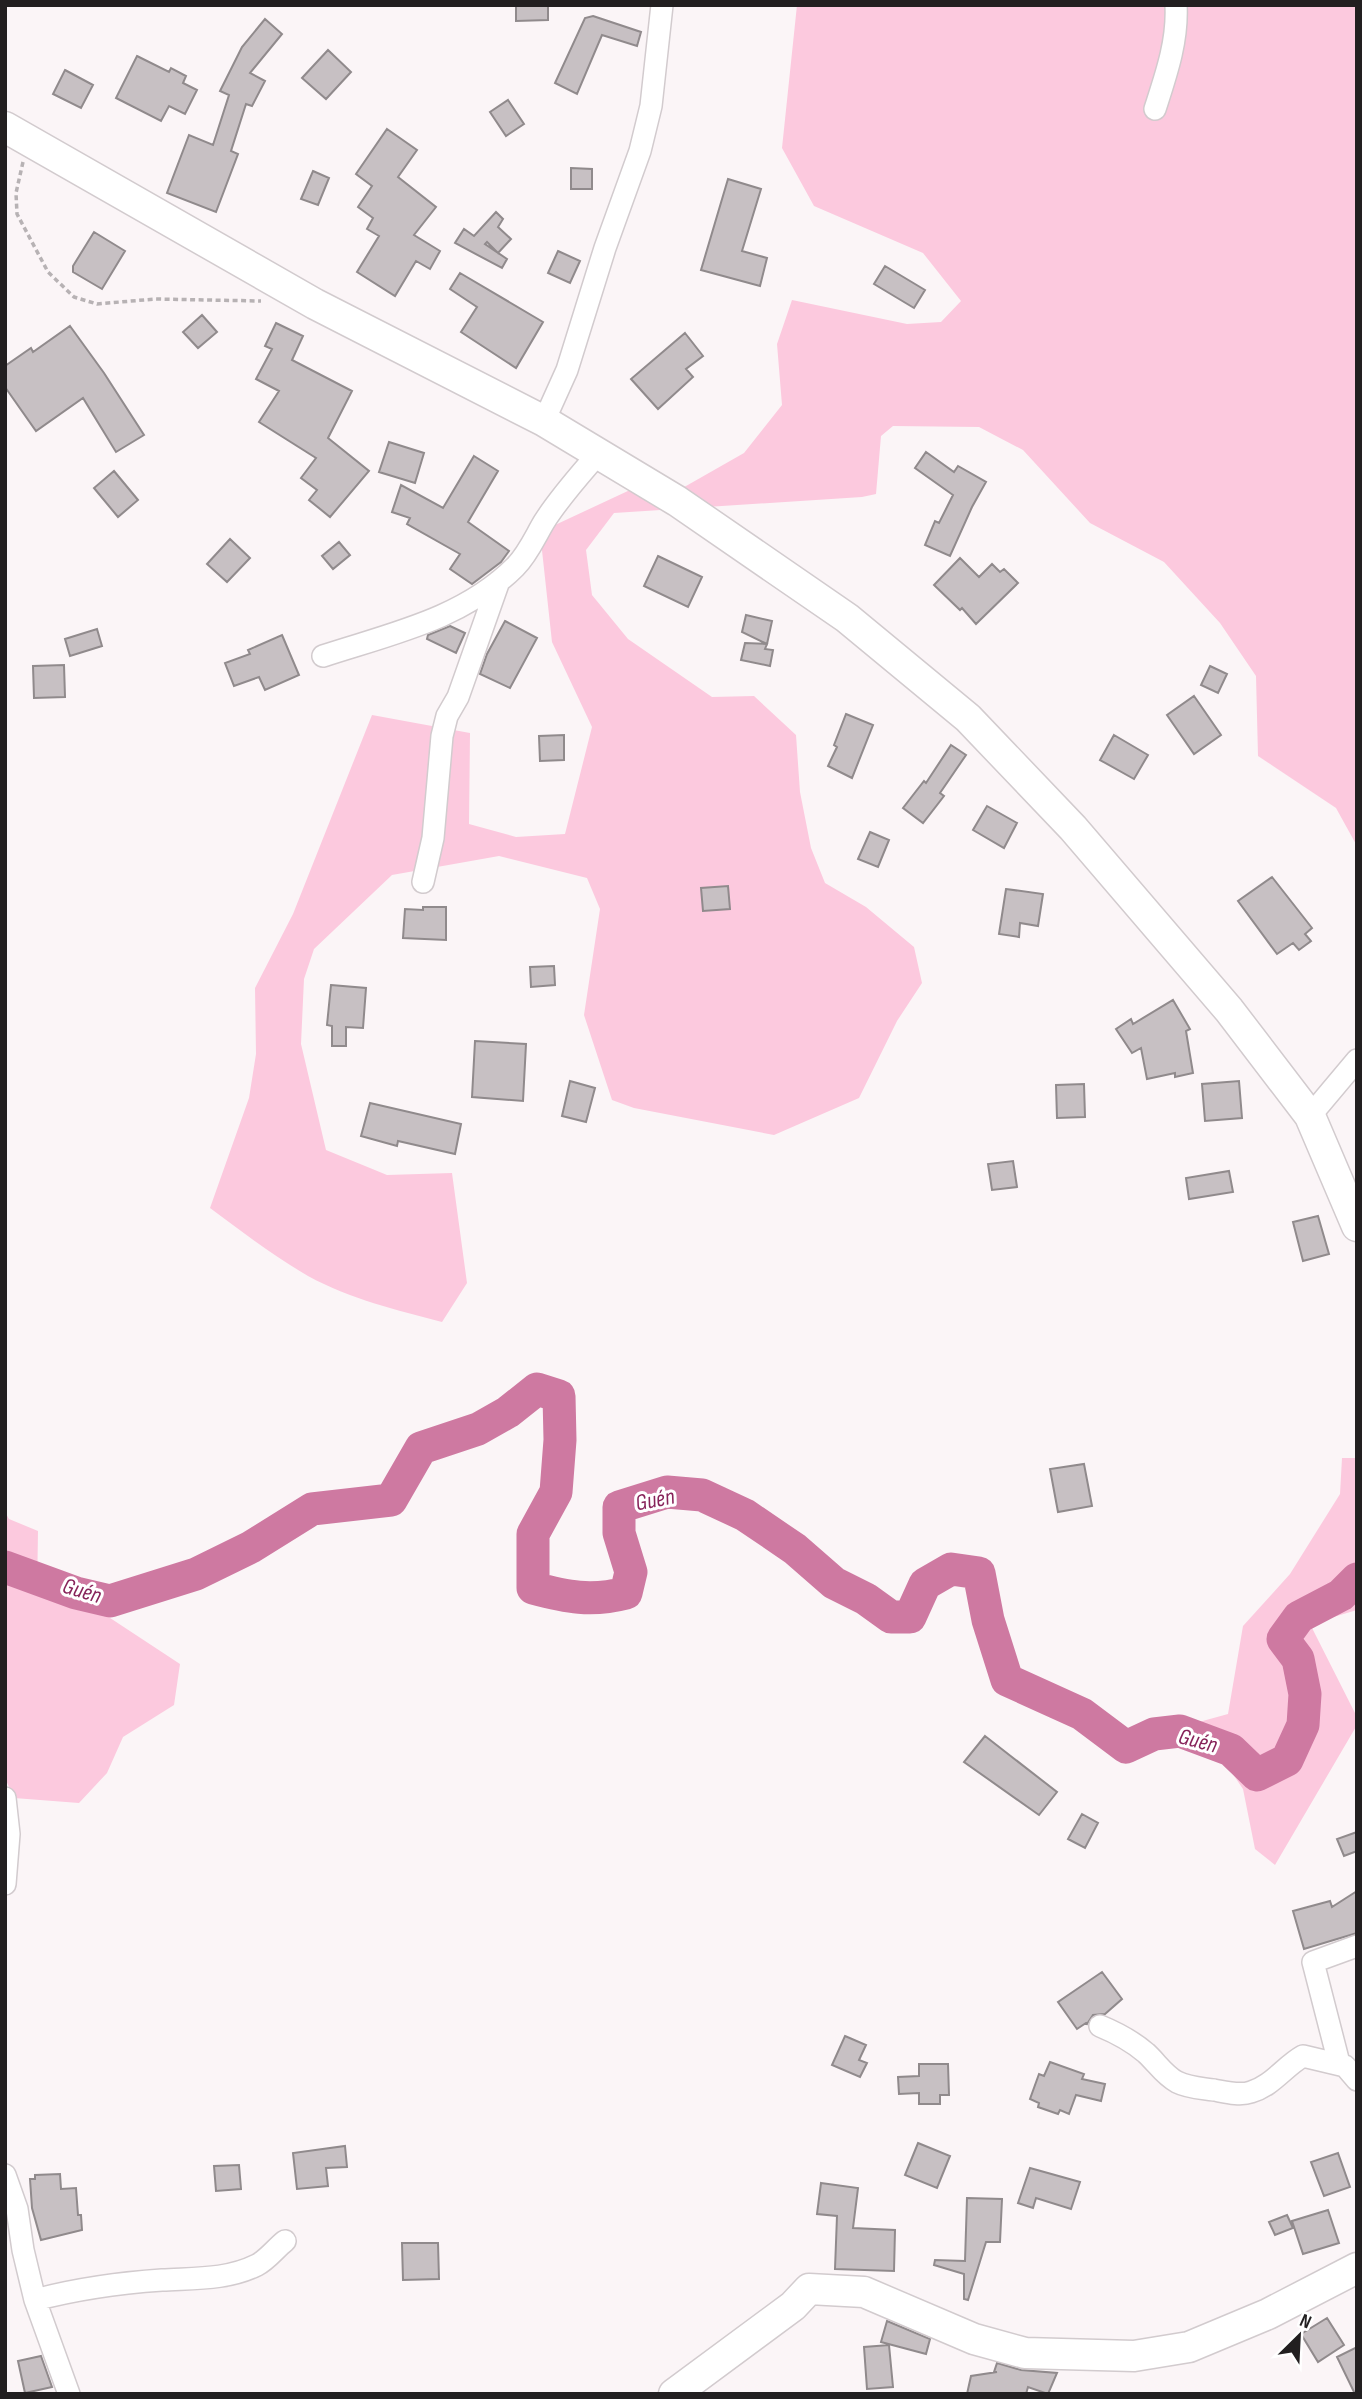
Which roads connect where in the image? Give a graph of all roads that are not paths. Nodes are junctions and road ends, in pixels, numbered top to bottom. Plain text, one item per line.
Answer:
1 (662, 5) edge
2 (1176, 5) edge
3 (1155, 109) dead end
4 (5, 127) edge
5 (544, 421) junction
6 (597, 454) junction
7 (499, 581) junction
8 (323, 656) dead end
9 (423, 882) dead end
10 (1357, 1060) edge
11 (1310, 1116) junction
12 (1357, 1226) edge
13 (5, 1798) edge
14 (5, 1884) edge
15 (1357, 1946) edge
16 (1100, 2026) dead end
17 (1339, 2063) junction
18 (1357, 2080) edge
19 (5, 2175) edge
20 (285, 2241) dead end
21 (1357, 2268) edge
22 (35, 2300) junction
23 (69, 2394) edge
24 (674, 2394) edge

1 - 5 street
2 - 3 street
4 - 5 main road
5 - 6 main road
6 - 7 street
6 - 11 main road
7 - 8 street
7 - 9 street
10 - 11 street
11 - 12 main road
13 - 14 street
15 - 17 street
16 - 17 street
17 - 18 street
19 - 22 street
20 - 22 street
21 - 24 main road
22 - 23 street

